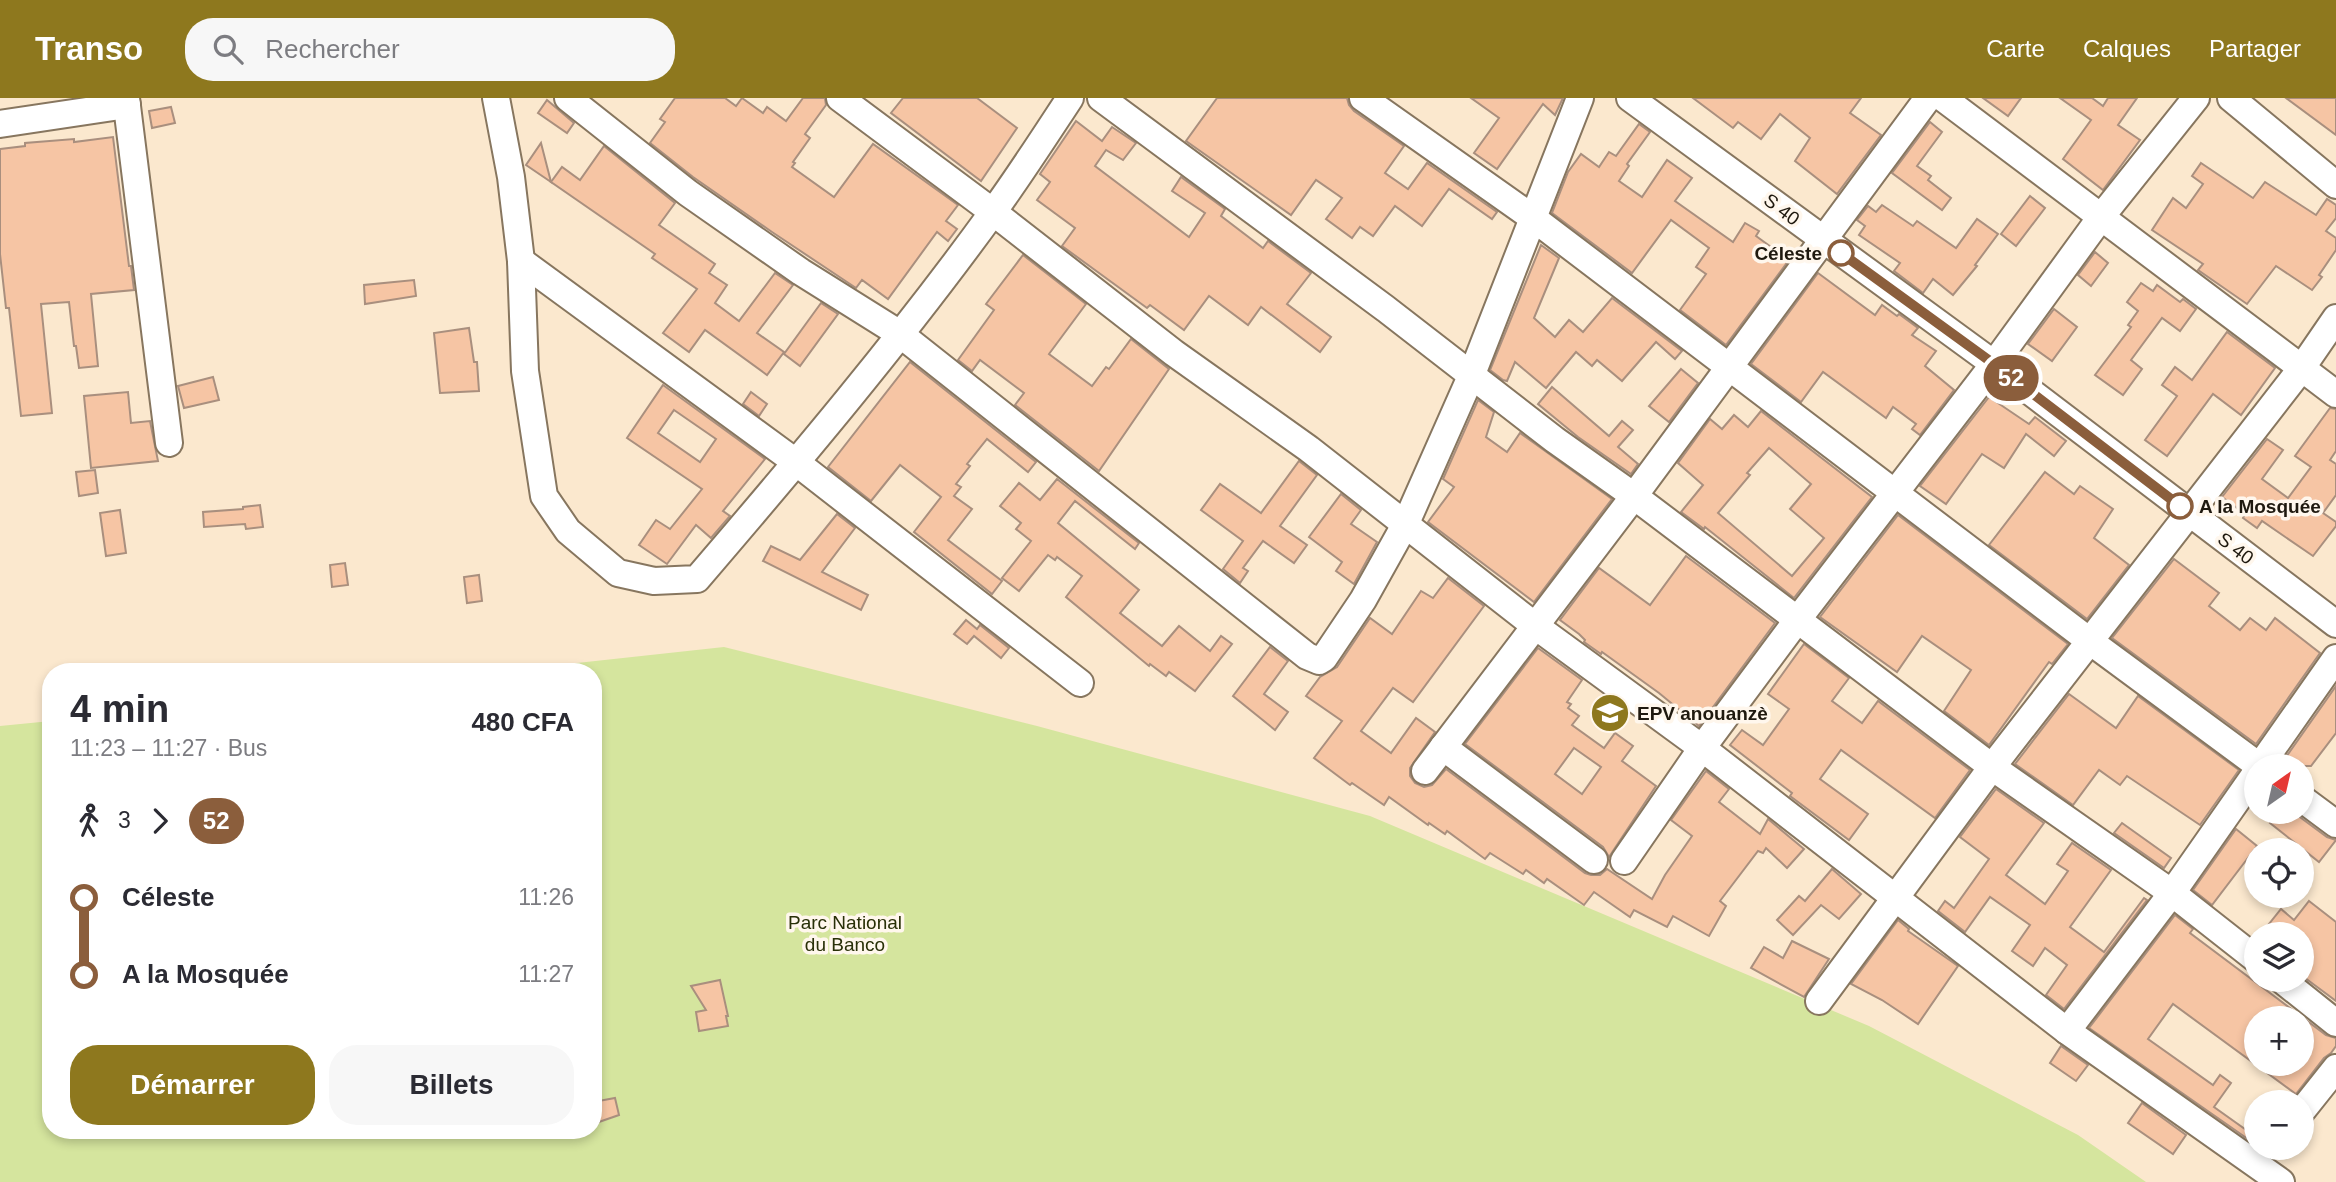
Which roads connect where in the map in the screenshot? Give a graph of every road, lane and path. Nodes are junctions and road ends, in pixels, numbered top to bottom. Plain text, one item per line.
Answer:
1 (496, 98) edge
2 (568, 98) edge
3 (840, 98) edge
4 (1070, 98) edge
5 (1101, 98) edge
6 (1363, 98) edge
7 (1580, 98) edge
8 (1630, 98) edge
9 (1928, 98) edge
10 (1943, 98) edge
11 (2196, 98) edge
12 (2231, 98) edge
13 (127, 101) edge
14 (0, 124) edge
15 (2336, 185) edge
16 (993, 212) junction
17 (2101, 217) junction
18 (1533, 218) junction
19 (1823, 240) junction
20 (521, 261) junction
21 (2336, 318) edge
22 (900, 334) junction
23 (1994, 364) junction
24 (1728, 367) junction
25 (2301, 369) junction
26 (1472, 374) junction
27 (2336, 394) edge
28 (169, 443) dead end
29 (797, 463) junction
30 (1896, 493) junction
31 (1634, 496) junction
32 (2190, 514) junction
33 (1406, 523) junction
34 (1798, 619) junction
35 (2336, 624) edge
36 (1534, 625) junction
37 (2091, 642) junction
38 (2336, 658) edge
39 (1080, 683) dead end
40 (1443, 747) junction
41 (1702, 748) junction
42 (2244, 754) edge
43 (2268, 754) edge
44 (1992, 767) junction
45 (1425, 771) dead end
46 (2244, 790) edge
47 (2314, 808) edge
48 (2336, 824) edge
49 (1594, 860) dead end
50 (1624, 861) dead end
51 (2172, 893) junction
52 (1895, 899) junction
53 (2244, 950) edge
54 (2297, 992) edge
55 (1819, 1001) dead end
56 (2336, 1023) edge
57 (2067, 1031) junction
58 (2336, 1069) edge
59 (2314, 1096) edge
60 (2244, 1151) edge
61 (2268, 1160) edge
62 (2281, 1182) edge

1 - 20 street
2 - 22 street
3 - 16 street
4 - 16 street
5 - 26 street
6 - 18 street
7 - 18 street
8 - 19 street, S 40
9 - 19 street
10 - 17 street
11 - 17 street
12 - 15 street
13 - 14 street
13 - 28 street
16 - 22 street
16 - 33 street
17 - 23 street
17 - 25 street
18 - 24 street
18 - 26 street
19 - 23 street, S 40
19 - 24 street
20 - 29 street
20 - 29 street
21 - 25 street
22 - 29 street
22 - 33 street
23 - 30 street
23 - 32 street, S 40
24 - 30 street
24 - 31 street
25 - 27 street
25 - 32 street
26 - 31 street
26 - 33 street
29 - 39 street
30 - 34 street
30 - 37 street
31 - 34 street
31 - 36 street
32 - 35 street, S 40
32 - 37 street
33 - 36 street
34 - 41 street
34 - 44 street
36 - 40 street
36 - 41 street
37 - 42 street
37 - 44 street
38 - 43 street
40 - 45 street
40 - 49 street
41 - 50 street
41 - 52 street
44 - 51 street
44 - 52 street
46 - 51 street
47 - 48 street
51 - 53 street
51 - 57 street
52 - 55 street
52 - 57 street
54 - 56 street
57 - 60 street
58 - 59 street
61 - 62 street

